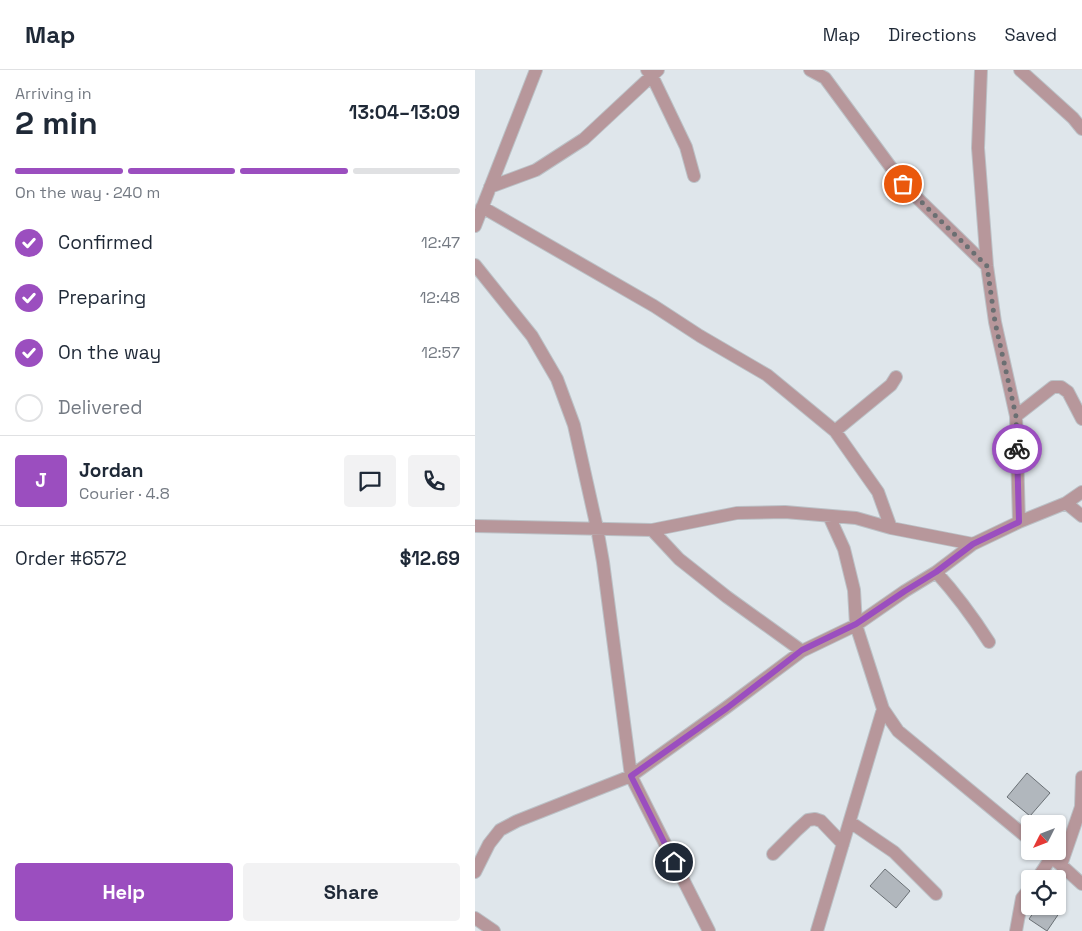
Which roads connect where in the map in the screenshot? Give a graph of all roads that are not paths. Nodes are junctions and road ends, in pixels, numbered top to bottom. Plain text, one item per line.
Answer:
1 (536, 70) edge
2 (809, 70) edge
3 (981, 70) edge
4 (1019, 70) edge
5 (652, 72) edge
6 (1078, 114) edge
7 (1082, 129) edge
8 (694, 176) dead end
9 (490, 187) junction
10 (482, 206) junction
11 (475, 226) edge
12 (475, 265) edge
13 (987, 266) junction
14 (896, 377) dead end
15 (1016, 416) junction
16 (1082, 419) edge
17 (835, 431) junction
18 (1082, 492) edge
19 (1066, 503) junction
20 (829, 516) junction
21 (1082, 516) edge
22 (1019, 522) junction
23 (475, 526) edge
24 (597, 528) junction
25 (891, 528) junction
26 (652, 530) junction
27 (973, 544) junction
28 (936, 572) junction
29 (856, 624) junction
30 (989, 642) dead end
31 (802, 650) junction
32 (883, 709) junction
33 (631, 776) junction
34 (1082, 777) edge
35 (850, 822) junction
36 (1021, 833) edge
37 (1066, 833) edge
38 (843, 844) junction
39 (773, 854) dead end
40 (1054, 860) edge
41 (475, 872) edge
42 (1082, 884) edge
43 (936, 894) dead end
44 (1021, 904) edge
45 (475, 918) edge
46 (494, 931) edge
47 (709, 931) edge
48 (817, 931) edge
49 (1016, 931) edge

1 - 9 street
2 - 13 street
3 - 13 street
4 - 6 street
5 - 8 street
5 - 9 street
6 - 7 street
9 - 10 street
10 - 11 street
10 - 17 street
12 - 24 street
13 - 15 street
14 - 17 street
15 - 16 street
15 - 22 street
17 - 25 street
18 - 19 street
19 - 21 street
19 - 22 street
20 - 25 street
20 - 26 street
20 - 29 street
22 - 27 street
23 - 24 street
24 - 26 street
24 - 33 street
25 - 27 street
26 - 31 street
27 - 28 street
28 - 29 street
28 - 30 street
29 - 31 street
29 - 32 street
31 - 33 street
32 - 35 street
32 - 36 street
33 - 41 street
33 - 47 street
34 - 37 street
35 - 38 street
35 - 43 street
38 - 39 street
38 - 48 street
40 - 42 street
44 - 49 street
45 - 46 street

